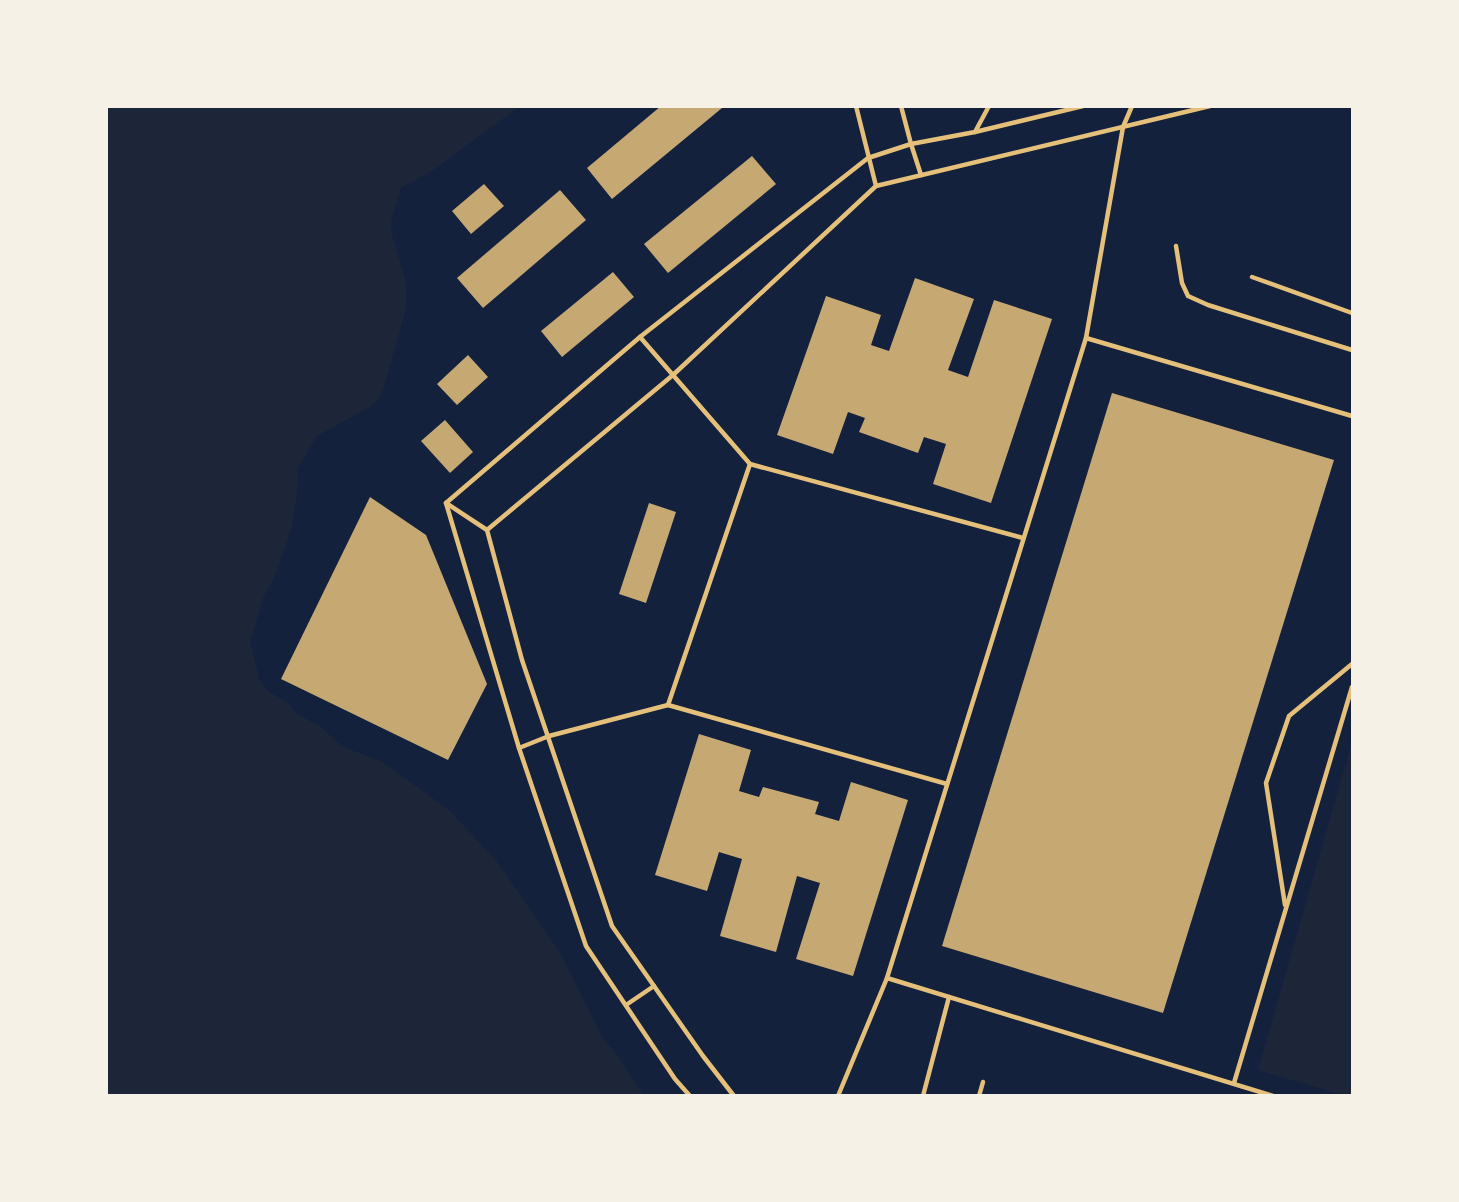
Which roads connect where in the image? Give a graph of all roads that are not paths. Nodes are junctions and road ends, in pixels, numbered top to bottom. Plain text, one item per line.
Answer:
1 (856, 106) edge
2 (901, 106) edge
3 (989, 106) edge
4 (1083, 106) edge
5 (1132, 106) edge
6 (1210, 106) edge
7 (1123, 127) junction
8 (975, 132) junction
9 (911, 144) junction
10 (868, 158) junction
11 (921, 175) junction
12 (876, 186) junction
13 (1176, 246) dead end
14 (1252, 277) dead end
15 (1353, 313) edge
16 (640, 337) junction
17 (1086, 338) junction
18 (1353, 350) edge
19 (673, 375) junction
20 (1353, 416) edge
21 (750, 464) junction
22 (446, 503) junction
23 (486, 530) junction
24 (1023, 538) junction
25 (1353, 664) edge
26 (1353, 687) edge
27 (668, 705) junction
28 (549, 736) junction
29 (519, 748) junction
30 (947, 784) junction
31 (1286, 908) junction
32 (887, 978) junction
33 (654, 986) junction
34 (949, 997) junction
35 (626, 1005) junction
36 (983, 1082) dead end
37 (1234, 1083) junction
38 (690, 1095) edge
39 (734, 1095) edge
40 (838, 1095) edge
41 (923, 1095) edge
42 (979, 1095) edge
43 (1273, 1095) edge

1 - 10 lane
2 - 9 lane
3 - 8 lane
4 - 8 lane
5 - 7 lane
6 - 7 lane
7 - 11 lane
7 - 17 lane
8 - 9 lane
9 - 10 lane
9 - 11 lane
10 - 12 lane
10 - 16 lane
11 - 12 lane
12 - 19 lane
13 - 18 lane
14 - 15 lane
16 - 19 lane
16 - 22 lane
17 - 20 lane
17 - 24 lane
19 - 21 lane
19 - 23 lane
21 - 24 lane
21 - 27 lane
22 - 23 lane
22 - 29 lane
23 - 28 lane
24 - 30 lane
25 - 31 lane
26 - 31 lane
27 - 28 lane
27 - 30 lane
28 - 29 lane
28 - 33 lane
29 - 35 lane
30 - 32 lane
31 - 37 lane
32 - 34 lane
32 - 40 lane
33 - 35 lane
33 - 39 lane
34 - 37 lane
34 - 41 lane
35 - 38 lane
36 - 42 lane
37 - 43 lane

